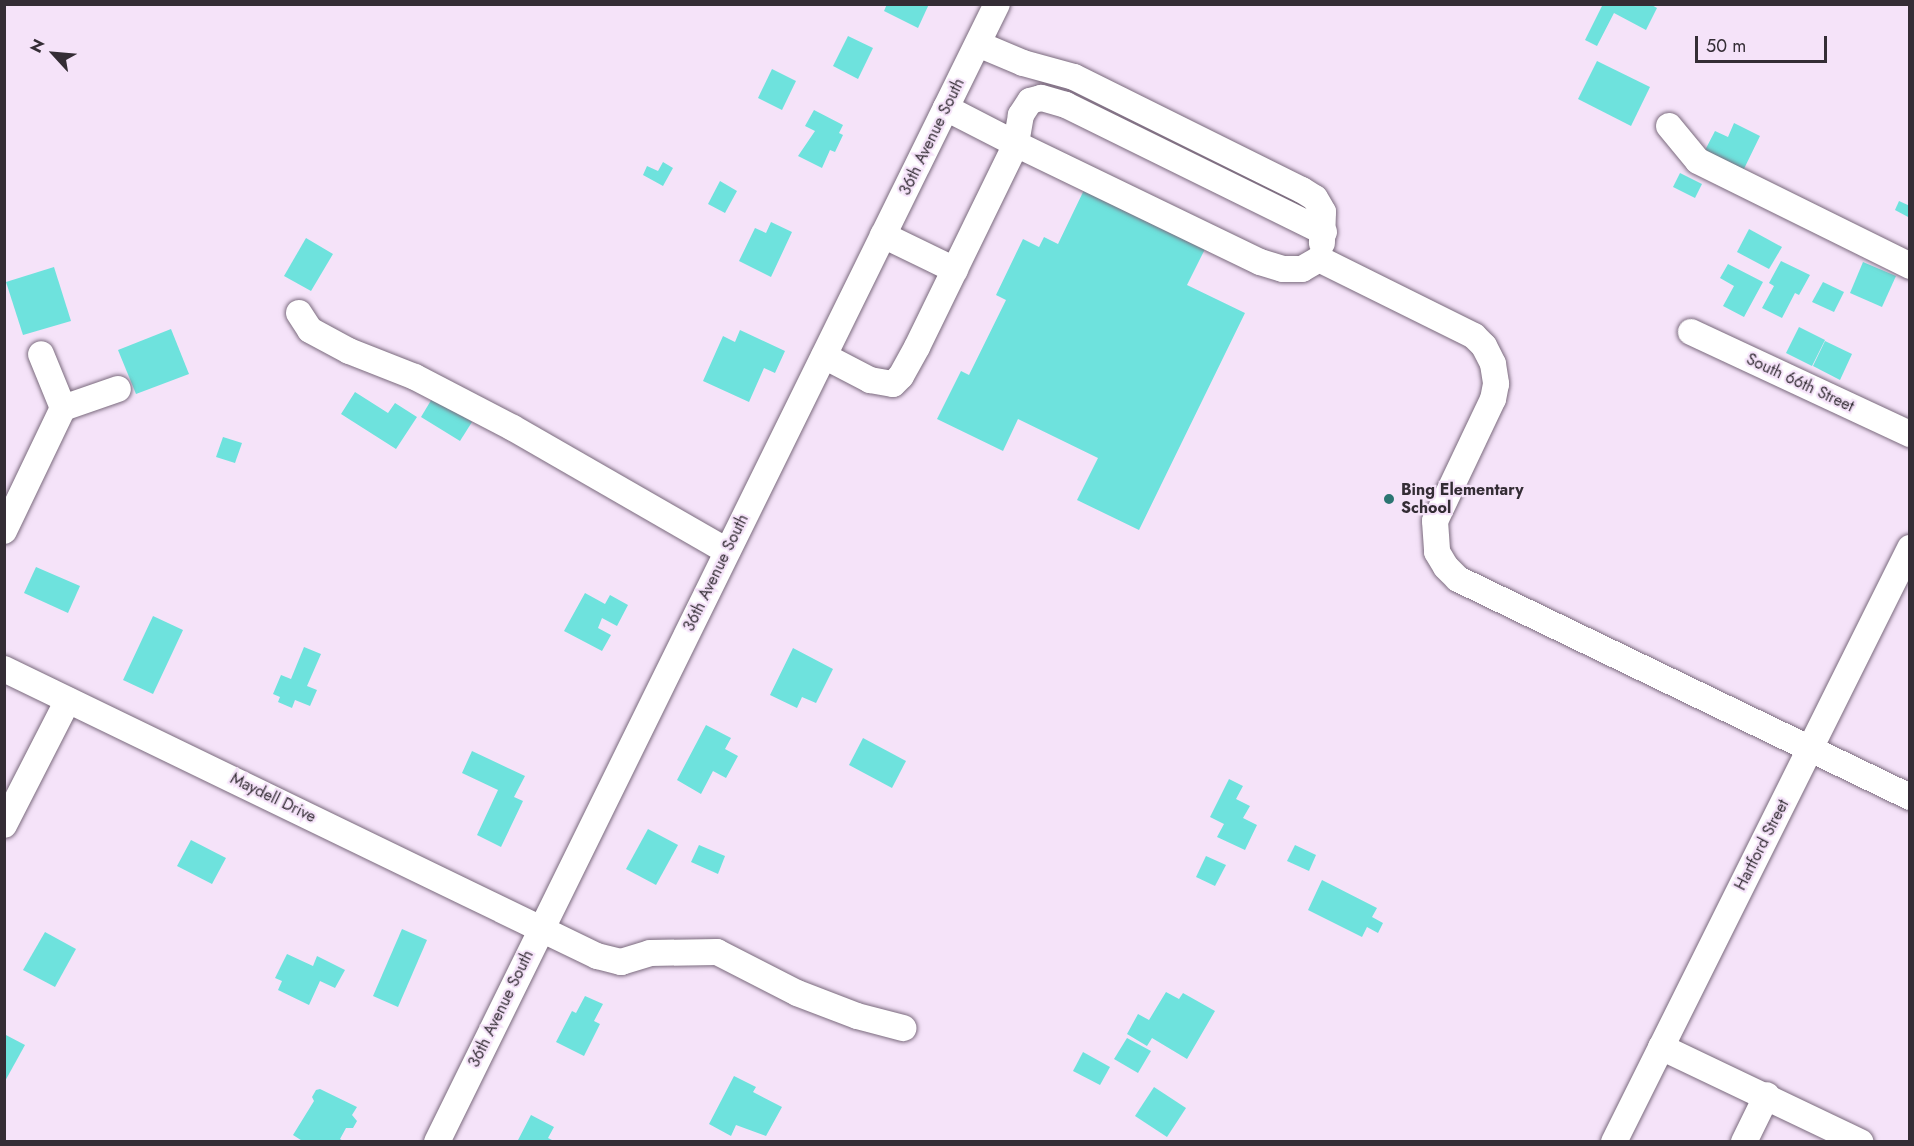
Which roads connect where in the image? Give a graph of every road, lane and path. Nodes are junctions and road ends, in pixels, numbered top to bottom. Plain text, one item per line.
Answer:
1 (997, 4) edge
2 (978, 44) junction
3 (946, 108) junction
4 (1669, 126) dead end
5 (1016, 144) junction
6 (1324, 232) junction
7 (883, 235) junction
8 (1320, 259) junction
9 (1910, 266) edge
10 (955, 270) junction
11 (299, 313) dead end
12 (1691, 332) dead end
13 (41, 354) dead end
14 (824, 356) junction
15 (118, 389) dead end
16 (63, 408) junction
17 (1910, 434) edge
18 (4, 531) edge
19 (1910, 548) edge
20 (727, 551) junction
21 (4, 669) edge
22 (68, 700) junction
23 (1809, 750) junction
24 (1910, 797) edge
25 (4, 825) edge
26 (541, 927) junction
27 (903, 1028) dead end
28 (1661, 1047) junction
29 (1767, 1095) junction
30 (437, 1142) edge
31 (1614, 1142) edge
32 (1744, 1142) edge
33 (1860, 1142) edge

1 - 2 street, 36th Avenue South
2 - 3 street, 36th Avenue South
2 - 6 street
3 - 5 street
3 - 7 street, 36th Avenue South
4 - 9 street
5 - 6 street
5 - 8 street
5 - 10 street
6 - 8 street
7 - 10 street
7 - 14 street, 36th Avenue South
8 - 23 street
10 - 14 street
11 - 20 street
12 - 17 street, South 66th Street
13 - 16 street
14 - 20 street, 36th Avenue South
15 - 16 street
16 - 18 street
19 - 23 street, Hartford Street
20 - 26 street, 36th Avenue South
21 - 22 street, Maydell Drive
22 - 25 street
22 - 26 street, Maydell Drive
23 - 24 street
23 - 28 street, Hartford Street
26 - 27 street, Maydell Drive
26 - 30 street, 36th Avenue South
28 - 29 street
28 - 31 street, Hartford Street
29 - 32 street
29 - 33 street

